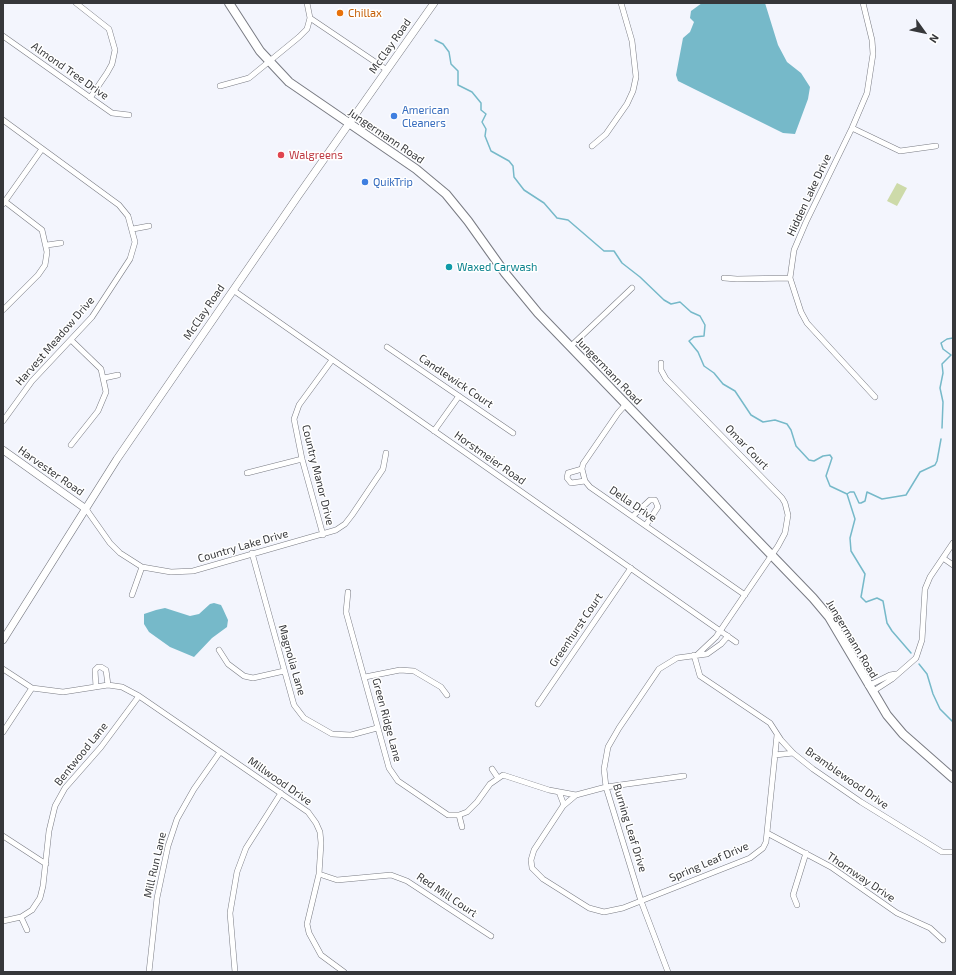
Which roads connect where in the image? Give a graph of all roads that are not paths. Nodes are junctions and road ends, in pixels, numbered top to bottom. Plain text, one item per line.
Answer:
1 (76, 3) edge
2 (229, 3) edge
3 (307, 3) edge
4 (434, 3) edge
5 (621, 3) edge
6 (863, 3) edge
7 (310, 18) junction
8 (3, 36) edge
9 (269, 62) junction
10 (387, 70) junction
11 (220, 86) dead end
12 (90, 98) junction
13 (129, 115) dead end
14 (3, 120) edge
15 (349, 124) junction
16 (852, 128) junction
17 (592, 146) dead end
18 (936, 146) dead end
19 (42, 149) junction
20 (4, 202) edge
21 (149, 226) dead end
22 (133, 229) junction
23 (61, 243) dead end
24 (47, 245) junction
25 (724, 278) dead end
26 (790, 278) junction
27 (632, 288) dead end
28 (233, 290) junction
29 (3, 310) edge
30 (71, 340) junction
31 (387, 347) dead end
32 (570, 347) junction
33 (332, 360) junction
34 (660, 363) dead end
35 (118, 375) dead end
36 (104, 378) junction
37 (459, 396) junction
38 (875, 397) dead end
39 (626, 404) junction
40 (3, 421) edge
41 (434, 431) junction
42 (513, 433) dead end
43 (72, 445) dead end
44 (3, 450) edge
45 (386, 453) dead end
46 (302, 459) junction
47 (582, 469) junction
48 (247, 473) dead end
49 (585, 481) junction
50 (86, 509) junction
51 (633, 516) junction
52 (646, 525) junction
53 (323, 534) junction
54 (952, 546) edge
55 (252, 554) junction
56 (772, 554) junction
57 (943, 558) junction
58 (953, 565) edge
59 (142, 567) junction
60 (631, 568) junction
61 (348, 592) dead end
62 (132, 595) dead end
63 (745, 595) junction
64 (721, 631) junction
65 (728, 636) junction
66 (3, 640) edge
67 (736, 642) dead end
68 (219, 650) dead end
69 (696, 655) junction
70 (3, 669) edge
71 (284, 671) junction
72 (365, 678) junction
73 (108, 685) junction
74 (96, 687) junction
75 (32, 688) junction
76 (870, 689) junction
77 (447, 695) dead end
78 (139, 696) junction
79 (538, 704) dead end
80 (377, 728) junction
81 (3, 732) edge
82 (777, 735) junction
83 (220, 752) junction
84 (793, 753) junction
85 (775, 755) junction
86 (492, 769) dead end
87 (684, 776) dead end
88 (498, 778) junction
89 (953, 778) edge
90 (606, 787) junction
91 (558, 792) junction
92 (281, 793) junction
93 (576, 795) junction
94 (564, 805) junction
95 (459, 815) junction
96 (462, 827) dead end
97 (767, 833) junction
98 (3, 836) edge
99 (953, 852) edge
100 (806, 853) junction
101 (46, 864) junction
102 (319, 874) junction
103 (641, 901) junction
104 (797, 905) dead end
105 (21, 917) junction
106 (3, 921) edge
107 (27, 930) dead end
108 (491, 936) dead end
109 (943, 940) dead end
110 (149, 972) edge
111 (235, 972) edge
112 (344, 972) edge
113 (668, 972) edge

1 - 12 street
2 - 9 main road, Jungermann Road
3 - 7 street
4 - 10 main road, McClay Road
5 - 17 street
6 - 16 street, Hidden Lake Drive
7 - 9 street
7 - 10 street
8 - 12 street, Almond Tree Drive
9 - 11 street
9 - 15 main road, Jungermann Road
10 - 15 main road, McClay Road
12 - 13 street, Almond Tree Drive
14 - 19 street, Harvest Meadow Drive
15 - 28 main road, McClay Road
15 - 32 main road, Jungermann Road
16 - 18 street
16 - 26 street, Hidden Lake Drive
19 - 20 street
19 - 22 street, Harvest Meadow Drive
20 - 24 street
21 - 22 street
22 - 30 street, Harvest Meadow Drive
23 - 24 street
24 - 29 street
25 - 26 street
26 - 38 street, Hidden Lake Drive
27 - 32 street
28 - 33 street, Horstmeier Road
28 - 50 main road, McClay Road
30 - 36 street
30 - 40 street, Harvest Meadow Drive
31 - 37 street, Candlewick Court
32 - 39 main road, Jungermann Road
33 - 41 street, Horstmeier Road
33 - 46 street, Country Manor Drive
34 - 56 street, Omar Court
35 - 36 street
36 - 43 street
37 - 41 street
37 - 42 street, Candlewick Court
39 - 47 street
39 - 56 main road, Jungermann Road
41 - 60 street, Horstmeier Road
44 - 50 main road, Harvester Road
45 - 53 street, Country Lake Drive
46 - 48 street
46 - 53 street, Country Manor Drive
47 - 49 street
47 - 49 street
49 - 51 street, Della Drive
50 - 59 street, Country Lake Drive
50 - 66 main road, McClay Road
51 - 52 street, Della Drive
51 - 52 street
52 - 63 street, Della Drive
53 - 55 street, Country Lake Drive
54 - 57 street
55 - 59 street, Country Lake Drive
55 - 71 street, Magnolia Lane
56 - 63 street, Burning Leaf Drive
56 - 76 main road, Jungermann Road
57 - 58 street
57 - 76 street
59 - 62 street
60 - 64 street, Horstmeier Road
60 - 79 street, Greenhurst Court
61 - 72 street, Green Ridge Lane
63 - 64 street, Burning Leaf Drive
64 - 65 street, Horstmeier Road
64 - 69 street, Burning Leaf Drive
65 - 67 street, Horstmeier Road
65 - 69 street, Burning Leaf Drive
68 - 71 street
69 - 82 street, Bramblewood Drive
69 - 90 street, Burning Leaf Drive
70 - 75 street, Millwood Drive
71 - 80 street, Magnolia Lane
72 - 77 street
72 - 80 street, Green Ridge Lane
73 - 74 street, Millwood Drive
73 - 74 street
73 - 78 street, Millwood Drive
74 - 75 street, Millwood Drive
75 - 81 street
76 - 89 main road, Jungermann Road
78 - 83 street, Millwood Drive
78 - 101 street, Bentwood Lane
80 - 95 street, Green Ridge Lane
82 - 84 street, Bramblewood Drive
82 - 85 street, Spring Leaf Drive
83 - 92 street, Millwood Drive
83 - 110 street, Mill Run Lane
84 - 85 street
84 - 99 street, Bramblewood Drive
85 - 97 street, Spring Leaf Drive
86 - 88 street
87 - 90 street
88 - 91 street
88 - 95 street
90 - 93 street
90 - 103 street, Burning Leaf Drive
91 - 93 street
91 - 94 street
92 - 102 street, Millwood Drive
92 - 111 street
93 - 94 street
94 - 103 street, Spring Leaf Drive
95 - 96 street
97 - 100 street, Thornway Drive
97 - 103 street, Spring Leaf Drive
98 - 101 street
100 - 104 street
100 - 109 street, Thornway Drive
101 - 105 street, Bentwood Lane
102 - 108 street, Red Mill Court
102 - 112 street, Millwood Drive
103 - 113 street, Burning Leaf Drive
105 - 106 street, Bentwood Lane
105 - 107 street

